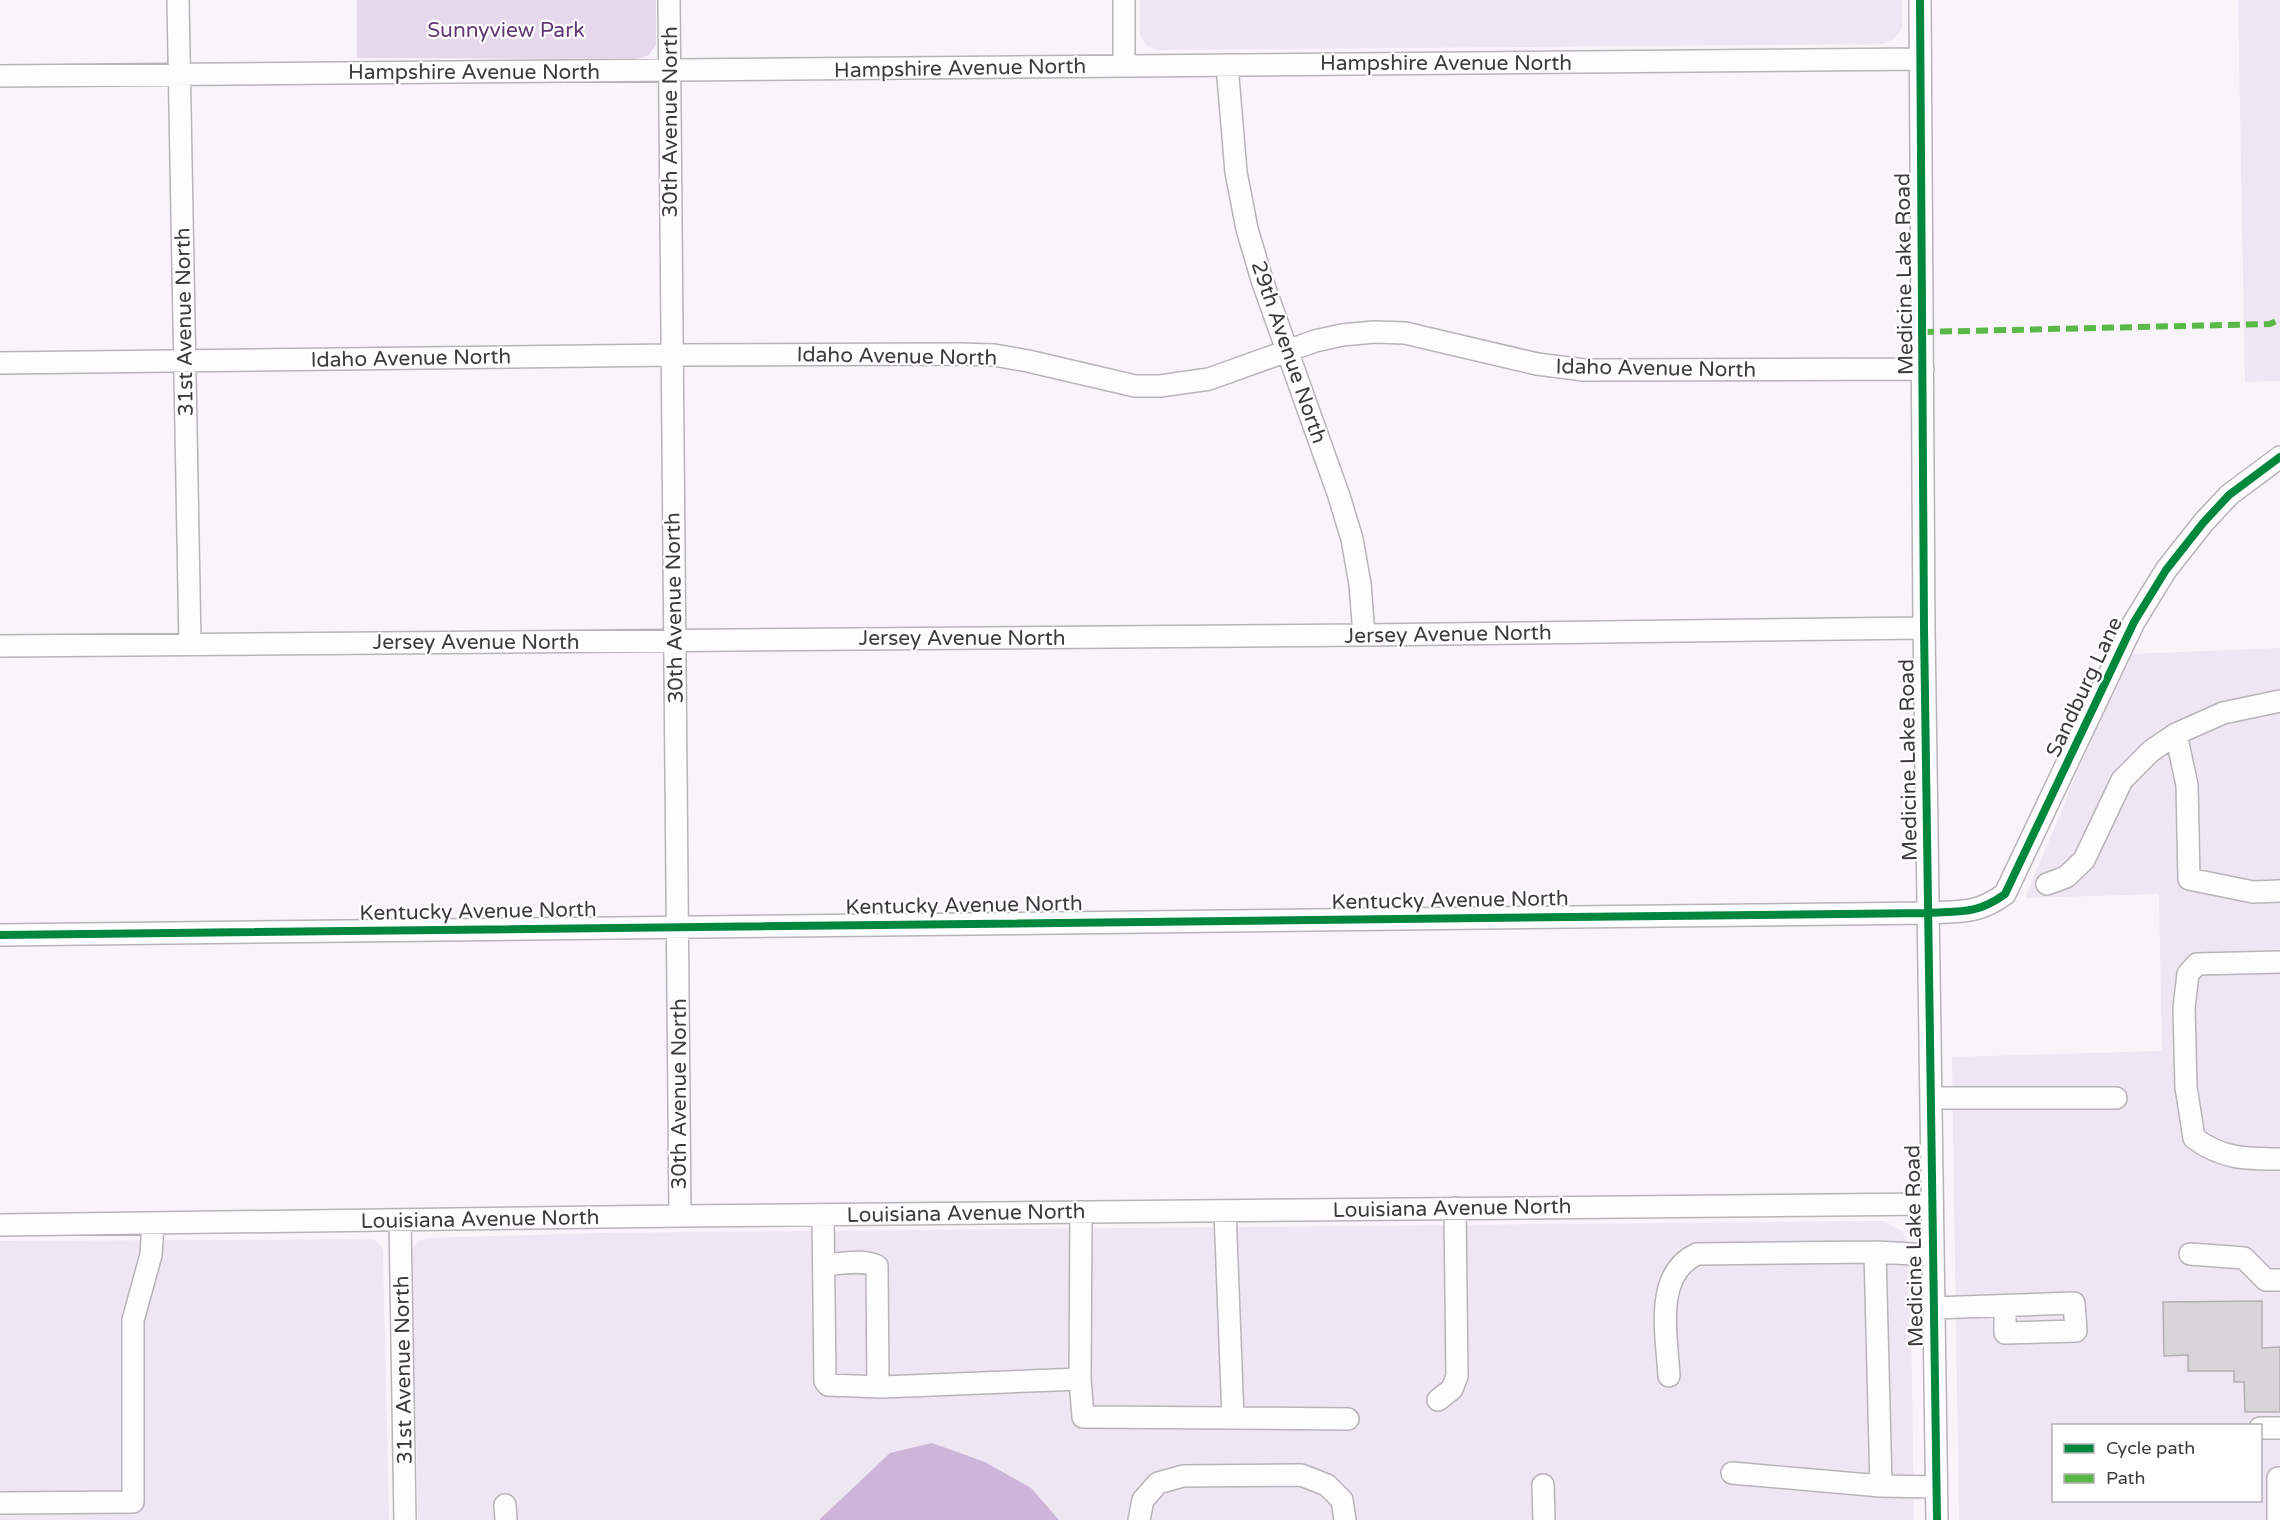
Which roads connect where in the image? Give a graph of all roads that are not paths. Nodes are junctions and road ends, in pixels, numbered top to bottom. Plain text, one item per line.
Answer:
1 (178, 0) edge
2 (669, 0) edge
3 (1124, 0) edge
4 (1920, 0) edge
5 (1920, 59) junction
6 (1227, 65) junction
7 (1124, 66) junction
8 (669, 71) junction
9 (179, 75) junction
10 (0, 76) edge
11 (1287, 352) junction
12 (672, 355) junction
13 (185, 361) junction
14 (0, 363) edge
15 (1923, 369) junction
16 (2280, 457) edge
17 (1924, 628) junction
18 (1364, 635) junction
19 (675, 641) junction
20 (190, 644) junction
21 (0, 646) edge
22 (2280, 701) edge
23 (2176, 734) junction
24 (2047, 884) dead end
25 (2280, 891) edge
26 (1928, 913) junction
27 (677, 926) junction
28 (0, 935) edge
29 (2280, 962) edge
30 (1930, 1098) junction
31 (2115, 1098) dead end
32 (2280, 1159) edge
33 (1932, 1204) junction
34 (1455, 1208) junction
35 (1225, 1210) junction
36 (1081, 1212) junction
37 (823, 1215) junction
38 (680, 1216) junction
39 (400, 1220) junction
40 (153, 1223) junction
41 (0, 1225) edge
42 (1875, 1252) junction
43 (2190, 1254) dead end
44 (1932, 1255) junction
45 (824, 1265) junction
46 (2280, 1280) edge
47 (2005, 1306) dead end
48 (1933, 1308) junction
49 (1669, 1376) dead end
50 (1080, 1379) junction
51 (878, 1387) junction
52 (1438, 1400) dead end
53 (1233, 1418) junction
54 (1348, 1419) dead end
55 (2262, 1428) edge
56 (2280, 1428) edge
57 (1732, 1473) dead end
58 (2280, 1478) edge
59 (1543, 1485) dead end
60 (1881, 1486) junction
61 (1936, 1487) junction
62 (0, 1503) edge
63 (405, 1520) edge
64 (1139, 1520) edge
65 (1345, 1520) edge
66 (1544, 1520) edge
67 (1937, 1520) edge
68 (2278, 1520) edge

1 - 9 street, 31st Avenue North
2 - 8 street, 30th Avenue North
3 - 7 street
4 - 5 street, Medicine Lake Road
5 - 6 street, Hampshire Avenue North
5 - 15 street, Medicine Lake Road
6 - 7 street, Hampshire Avenue North
6 - 11 street, 29th Avenue North
7 - 8 street, Hampshire Avenue North
8 - 9 street, Hampshire Avenue North
8 - 12 street, 30th Avenue North
9 - 10 street, Hampshire Avenue North
9 - 13 street, 31st Avenue North
11 - 12 street, Idaho Avenue North
11 - 15 street, Idaho Avenue North
11 - 18 street, 29th Avenue North
12 - 13 street, Idaho Avenue North
12 - 19 street, 30th Avenue North
13 - 14 street, Idaho Avenue North
13 - 20 street, 31st Avenue North
15 - 17 street, Medicine Lake Road
16 - 26 street, Sandburg Lane
17 - 18 street, Jersey Avenue North
17 - 26 street, Medicine Lake Road
18 - 19 street, Jersey Avenue North
19 - 20 street, Jersey Avenue North
19 - 27 street, 30th Avenue North
20 - 21 street, Jersey Avenue North
22 - 23 street
23 - 24 street
23 - 25 street
26 - 27 street, Kentucky Avenue North
26 - 30 street, Medicine Lake Road
27 - 28 street, Kentucky Avenue North
27 - 38 street, 30th Avenue North
29 - 32 street
30 - 31 street
30 - 33 street, Medicine Lake Road
33 - 34 street, Louisiana Avenue North
33 - 44 street, Medicine Lake Road
34 - 35 street, Louisiana Avenue North
34 - 52 street
35 - 36 street, Louisiana Avenue North
35 - 53 street
36 - 37 street, Louisiana Avenue North
36 - 50 street
37 - 38 street, Louisiana Avenue North
37 - 45 street
38 - 39 street, Louisiana Avenue North
39 - 40 street, Louisiana Avenue North
39 - 63 street, 31st Avenue North
40 - 41 street, Louisiana Avenue North
40 - 62 street
42 - 44 street
42 - 49 street
42 - 60 street
43 - 46 street
44 - 48 street, Medicine Lake Road
45 - 51 street
45 - 51 street
47 - 48 street
48 - 61 street, Medicine Lake Road
50 - 51 street
50 - 53 street
53 - 54 street
55 - 56 street
57 - 60 street
58 - 68 street
59 - 66 street
60 - 61 street
61 - 67 street, Medicine Lake Road
64 - 65 street

